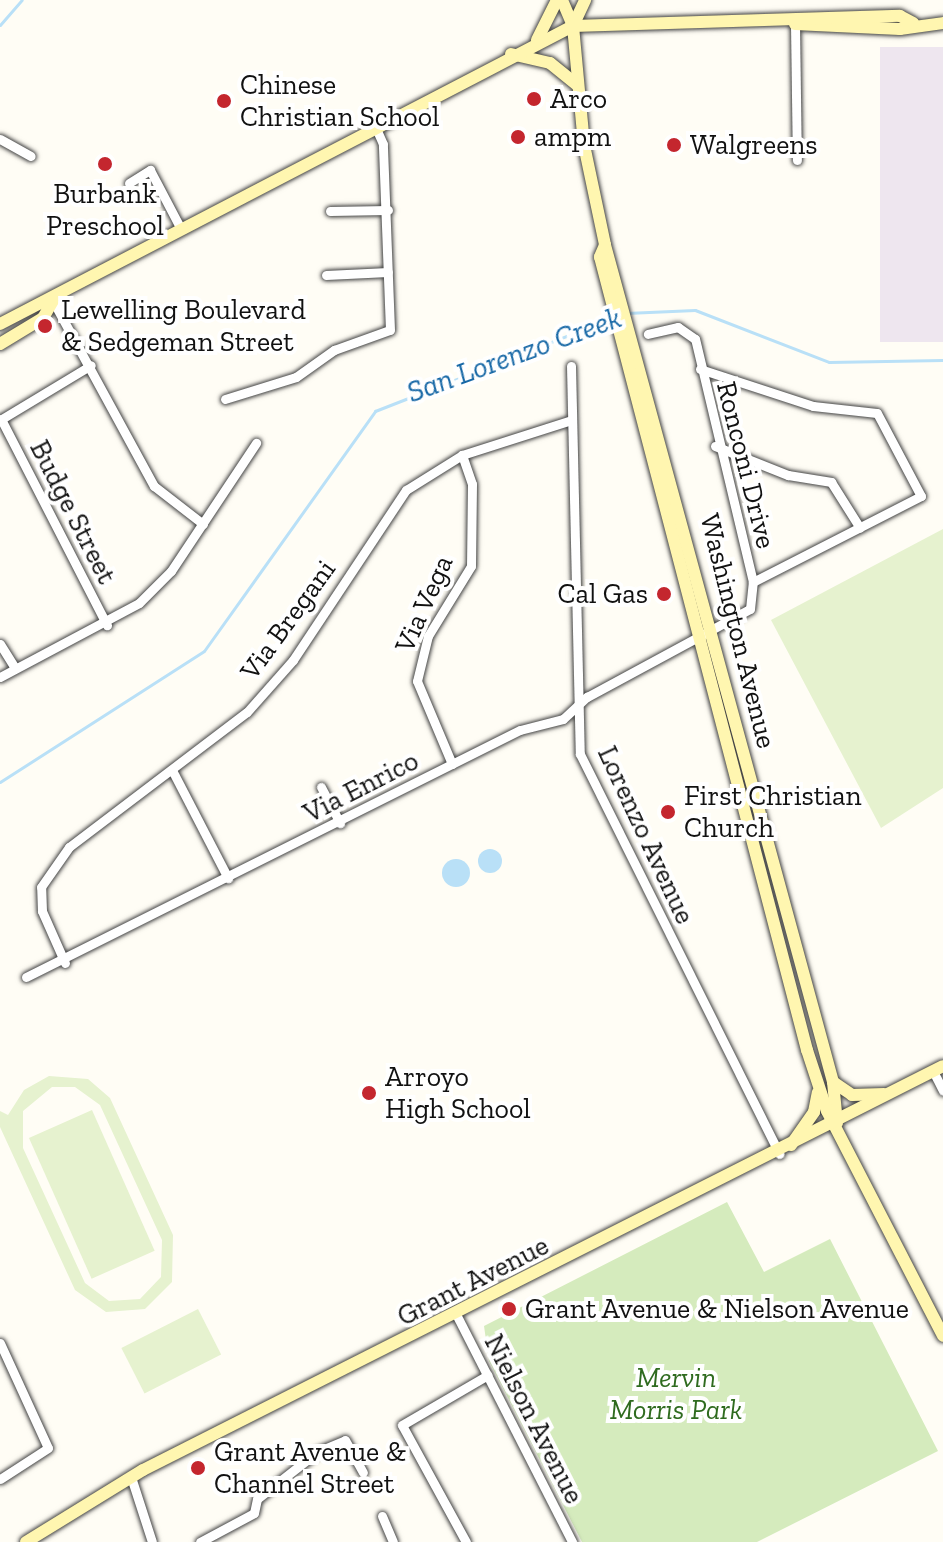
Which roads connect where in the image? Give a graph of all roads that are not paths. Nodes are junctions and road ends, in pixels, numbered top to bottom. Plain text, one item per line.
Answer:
1 (559, 0) edge
2 (585, 0) edge
3 (943, 23) edge
4 (795, 24) junction
5 (573, 26) junction
6 (537, 40) junction
7 (511, 54) junction
8 (577, 85) junction
9 (375, 126) junction
10 (0, 139) edge
11 (31, 156) dead end
12 (797, 160) dead end
13 (129, 183) dead end
14 (388, 210) junction
15 (330, 211) dead end
16 (181, 229) junction
17 (388, 272) junction
18 (326, 275) dead end
19 (53, 301) junction
20 (0, 324) edge
21 (625, 328) junction
22 (648, 334) dead end
23 (0, 344) edge
24 (91, 365) junction
25 (571, 366) dead end
26 (700, 369) junction
27 (225, 399) dead end
28 (0, 419) edge
29 (572, 420) junction
30 (256, 443) dead end
31 (715, 446) junction
32 (462, 455) junction
33 (203, 524) junction
34 (860, 528) junction
35 (753, 582) junction
36 (107, 625) junction
37 (712, 633) junction
38 (699, 639) junction
39 (0, 644) edge
40 (15, 668) junction
41 (0, 677) edge
42 (578, 707) junction
43 (452, 764) junction
44 (172, 770) junction
45 (321, 787) dead end
46 (340, 823) junction
47 (228, 878) junction
48 (65, 963) junction
49 (26, 977) dead end
50 (938, 1068) edge
51 (833, 1082) junction
52 (819, 1084) junction
53 (943, 1091) edge
54 (887, 1094) junction
55 (837, 1123) junction
56 (783, 1152) junction
57 (457, 1316) junction
58 (943, 1336) edge
59 (0, 1343) edge
60 (488, 1375) junction
61 (363, 1472) dead end
62 (131, 1477) junction
63 (0, 1479) edge
64 (382, 1516) dead end
65 (26, 1542) edge
66 (152, 1542) edge
67 (200, 1542) edge
68 (393, 1542) edge
69 (466, 1542) edge
70 (572, 1542) edge

1 - 5 main road, Washington Avenue
1 - 6 main road
2 - 5 main road, Washington Avenue
3 - 4 main road
4 - 5 main road
4 - 12 street
5 - 6 main road
5 - 8 main road, Washington Avenue
6 - 7 main road
7 - 8 main road
7 - 9 main road
8 - 21 main road, Washington Avenue
9 - 14 street
9 - 16 main road
10 - 11 street
13 - 16 street
14 - 15 street
14 - 17 street
16 - 19 main road
17 - 18 street
17 - 27 street
19 - 20 main road
19 - 23 main road
19 - 24 street
21 - 37 main road, Washington Avenue
21 - 38 main road, Washington Avenue
22 - 26 street, Ronconi Drive
24 - 28 street
24 - 33 street
25 - 29 street, Lorenzo Avenue
26 - 31 street, Ronconi Drive
26 - 34 street
28 - 36 street, Budge Street
29 - 32 street, Via Bregani
29 - 42 street, Lorenzo Avenue
30 - 33 street
31 - 34 street
31 - 35 street, Ronconi Drive
32 - 43 street, Via Vega
32 - 44 street, Via Bregani
33 - 36 street
34 - 35 street
35 - 37 street, Ronconi Drive
36 - 40 street
37 - 38 street, Via Enrico
37 - 51 main road, Washington Avenue
38 - 42 street, Via Enrico
38 - 52 main road, Washington Avenue
39 - 40 street
40 - 41 street
42 - 43 street, Via Enrico
42 - 56 street, Lorenzo Avenue
43 - 46 street, Via Enrico
44 - 47 street
44 - 48 street, Via Bregani
45 - 46 street
46 - 47 street, Via Enrico
47 - 48 street, Via Enrico
48 - 49 street, Via Enrico
50 - 53 street
50 - 54 main road, Grant Avenue
51 - 54 main road
51 - 55 main road, Washington Avenue
52 - 55 main road, Washington Avenue
52 - 56 main road
54 - 55 main road, Grant Avenue
55 - 56 main road, Grant Avenue
55 - 58 main road
56 - 57 main road, Grant Avenue
57 - 60 street, Nielson Avenue
57 - 62 main road, Grant Avenue
59 - 63 street
60 - 69 street
60 - 70 street, Nielson Avenue
61 - 67 street
62 - 65 main road, Grant Avenue
62 - 66 street
64 - 68 street

